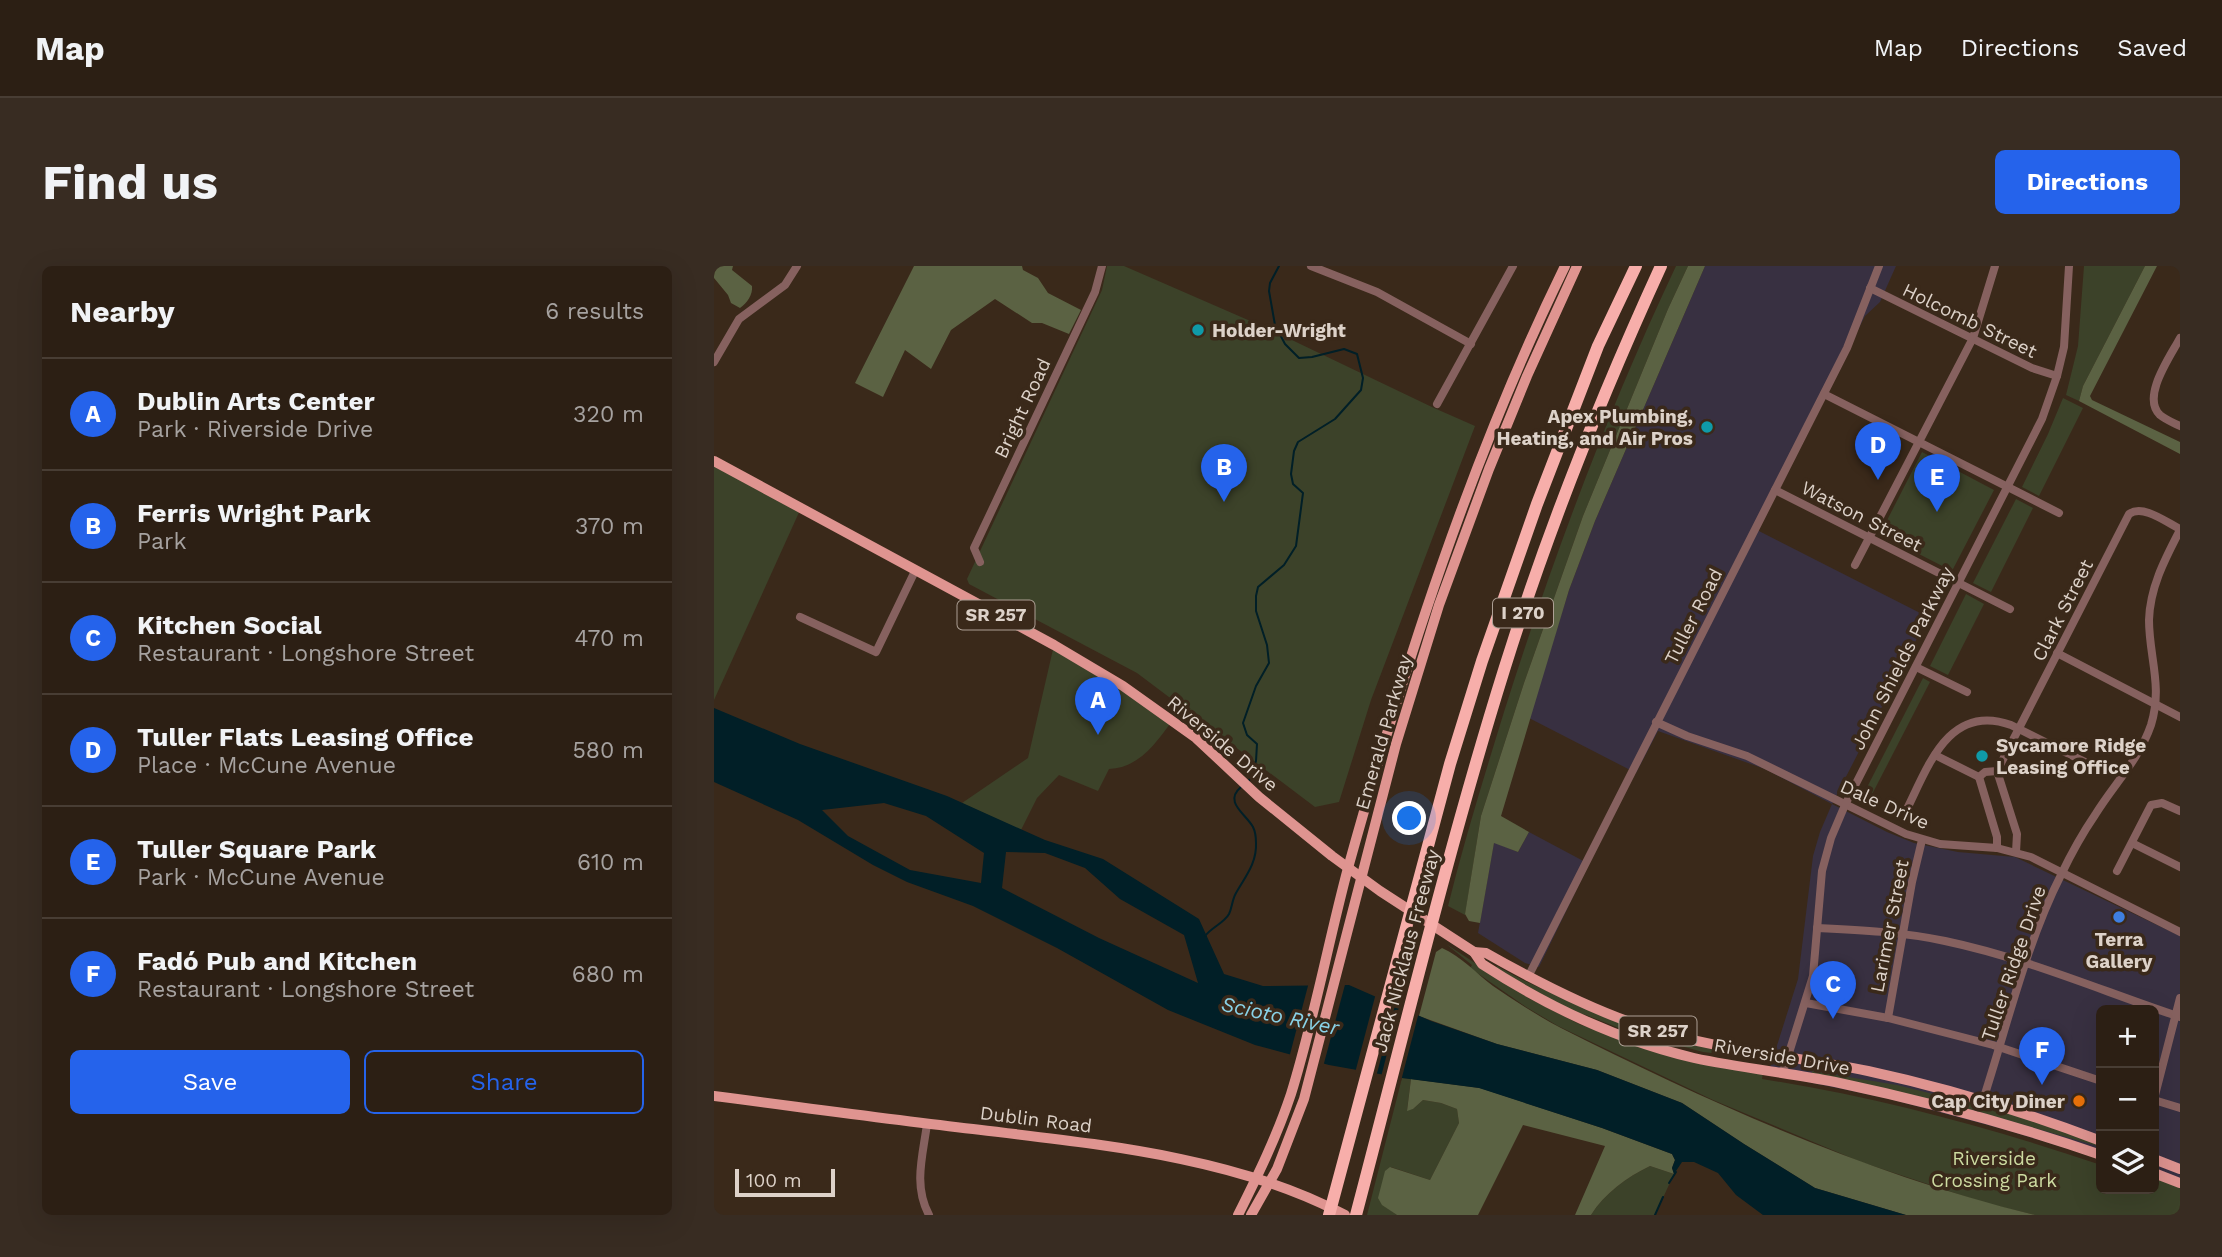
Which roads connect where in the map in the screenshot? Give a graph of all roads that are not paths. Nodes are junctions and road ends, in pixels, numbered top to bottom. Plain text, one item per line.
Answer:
1 (797, 266) edge
2 (1102, 266) edge
3 (1311, 266) edge
4 (1513, 266) edge
5 (1565, 266) edge
6 (1577, 266) edge
7 (1636, 266) edge
8 (1661, 266) edge
9 (1880, 266) edge
10 (1995, 266) edge
11 (2069, 266) edge
12 (1870, 288) junction
13 (1973, 338) junction
14 (2180, 338) edge
15 (1471, 344) junction
16 (714, 362) edge
17 (2057, 376) junction
18 (1824, 394) junction
19 (1437, 404) dead end
20 (2180, 426) edge
21 (1918, 442) junction
22 (714, 461) edge
23 (2008, 488) junction
24 (1775, 490) junction
25 (2059, 513) dead end
26 (2180, 530) edge
27 (1869, 538) junction
28 (980, 562) dead end
29 (1855, 565) dead end
30 (915, 571) junction
31 (1959, 583) junction
32 (2010, 609) dead end
33 (800, 617) dead end
34 (2057, 653) junction
35 (1916, 667) junction
36 (1967, 692) dead end
37 (2155, 704) junction
38 (2180, 717) edge
39 (1657, 722) junction
40 (2018, 728) junction
41 (1935, 755) junction
42 (1997, 771) junction
43 (2105, 772) dead end
44 (1979, 777) junction
45 (1845, 805) junction
46 (2180, 811) edge
47 (1904, 815) dead end
48 (1922, 840) junction
49 (2132, 843) junction
50 (1997, 848) junction
51 (2016, 852) junction
52 (2180, 867) edge
53 (1348, 868) junction
54 (2117, 871) dead end
55 (2062, 873) junction
56 (1362, 878) junction
57 (1817, 928) junction
58 (2180, 932) edge
59 (1904, 934) junction
60 (1474, 952) junction
61 (2026, 963) junction
62 (1528, 977) junction
63 (2180, 998) edge
64 (1806, 1003) junction
65 (2178, 1016) edge
66 (1888, 1018) junction
67 (2000, 1047) junction
68 (1788, 1057) junction
69 (1783, 1072) junction
70 (2096, 1079) edge
71 (2159, 1082) edge
72 (714, 1096) edge
73 (1983, 1100) junction
74 (2159, 1101) edge
75 (2180, 1108) edge
76 (927, 1124) junction
77 (2096, 1139) edge
78 (2096, 1153) edge
79 (2159, 1162) edge
80 (2180, 1169) edge
81 (2159, 1175) edge
82 (1255, 1178) junction
83 (1270, 1182) junction
84 (2180, 1183) edge
85 (929, 1215) edge
86 (1238, 1215) edge
87 (1251, 1215) edge
88 (1329, 1215) edge
89 (1345, 1215) edge
90 (1356, 1215) edge

1 - 16 street
2 - 28 street, Bright Road
3 - 15 street
4 - 15 street
5 - 53 main road, Emerald Parkway
6 - 56 main road, Emerald Parkway
7 - 88 highway, Jack Nicklaus Freeway / I 270
8 - 90 highway, Jack Nicklaus Freeway / I 270
9 - 12 street, Tuller Road
10 - 13 street
11 - 17 street, John Shields Parkway
12 - 13 street, Holcomb Street
12 - 18 street, Tuller Road
13 - 17 street, Holcomb Street
13 - 21 street
14 - 20 street
15 - 19 street
17 - 23 street, John Shields Parkway
18 - 21 street
18 - 24 street, Tuller Road
21 - 23 street
21 - 27 street
22 - 30 main road, Riverside Drive / SR 257
23 - 25 street
23 - 31 street, John Shields Parkway
24 - 27 street, Watson Street
24 - 39 street, Tuller Road
26 - 34 street, Clark Street
26 - 37 street, Tuller Ridge Drive
27 - 29 street
27 - 31 street, Watson Street
30 - 33 street
30 - 53 main road, Riverside Drive / SR 257
31 - 32 street, Watson Street
31 - 35 street, John Shields Parkway
34 - 37 street
34 - 40 street, Clark Street
35 - 36 street
35 - 45 street, John Shields Parkway
37 - 38 street
37 - 55 street, Tuller Ridge Drive
39 - 45 street, Dale Drive
39 - 62 street, Tuller Road
40 - 41 street
40 - 42 street, Clark Street
40 - 43 street
41 - 44 street
41 - 47 street
42 - 44 street
42 - 51 street
44 - 50 street
45 - 48 street, Dale Drive
45 - 57 street, John Shields Parkway
46 - 49 street
48 - 50 street, Dale Drive
48 - 59 street, Larimer Street
49 - 52 street
49 - 54 street
50 - 51 street, Dale Drive
51 - 55 street, Dale Drive
53 - 56 main road, Riverside Drive / SR 257
53 - 82 main road, Emerald Parkway
55 - 58 street, Dale Drive
55 - 61 street, Tuller Ridge Drive
56 - 60 main road, Riverside Drive / SR 257
56 - 83 main road, Emerald Parkway
57 - 59 street
57 - 64 street, John Shields Parkway
59 - 61 street
59 - 66 street, Larimer Street
60 - 62 main road, Riverside Drive / SR 257
60 - 69 main road, Riverside Drive / SR 257
61 - 65 street
61 - 67 street, Tuller Ridge Drive
62 - 68 main road, Riverside Drive / SR 257
63 - 65 street
64 - 66 street
64 - 68 street, John Shields Parkway
65 - 71 street
66 - 67 street
67 - 70 street
67 - 73 street, Tuller Ridge Drive
68 - 69 street, John Shields Parkway
68 - 73 main road, Riverside Drive / SR 257
69 - 78 main road, Riverside Drive / SR 257
72 - 76 main road, Dublin Road
73 - 77 main road, Riverside Drive / SR 257
74 - 75 street
76 - 82 main road, Dublin Road
76 - 85 street
79 - 80 main road
81 - 84 main road
82 - 83 main road, Dublin Road
82 - 86 main road, Emerald Parkway
83 - 87 main road, Emerald Parkway
83 - 89 main road, Dublin Road

